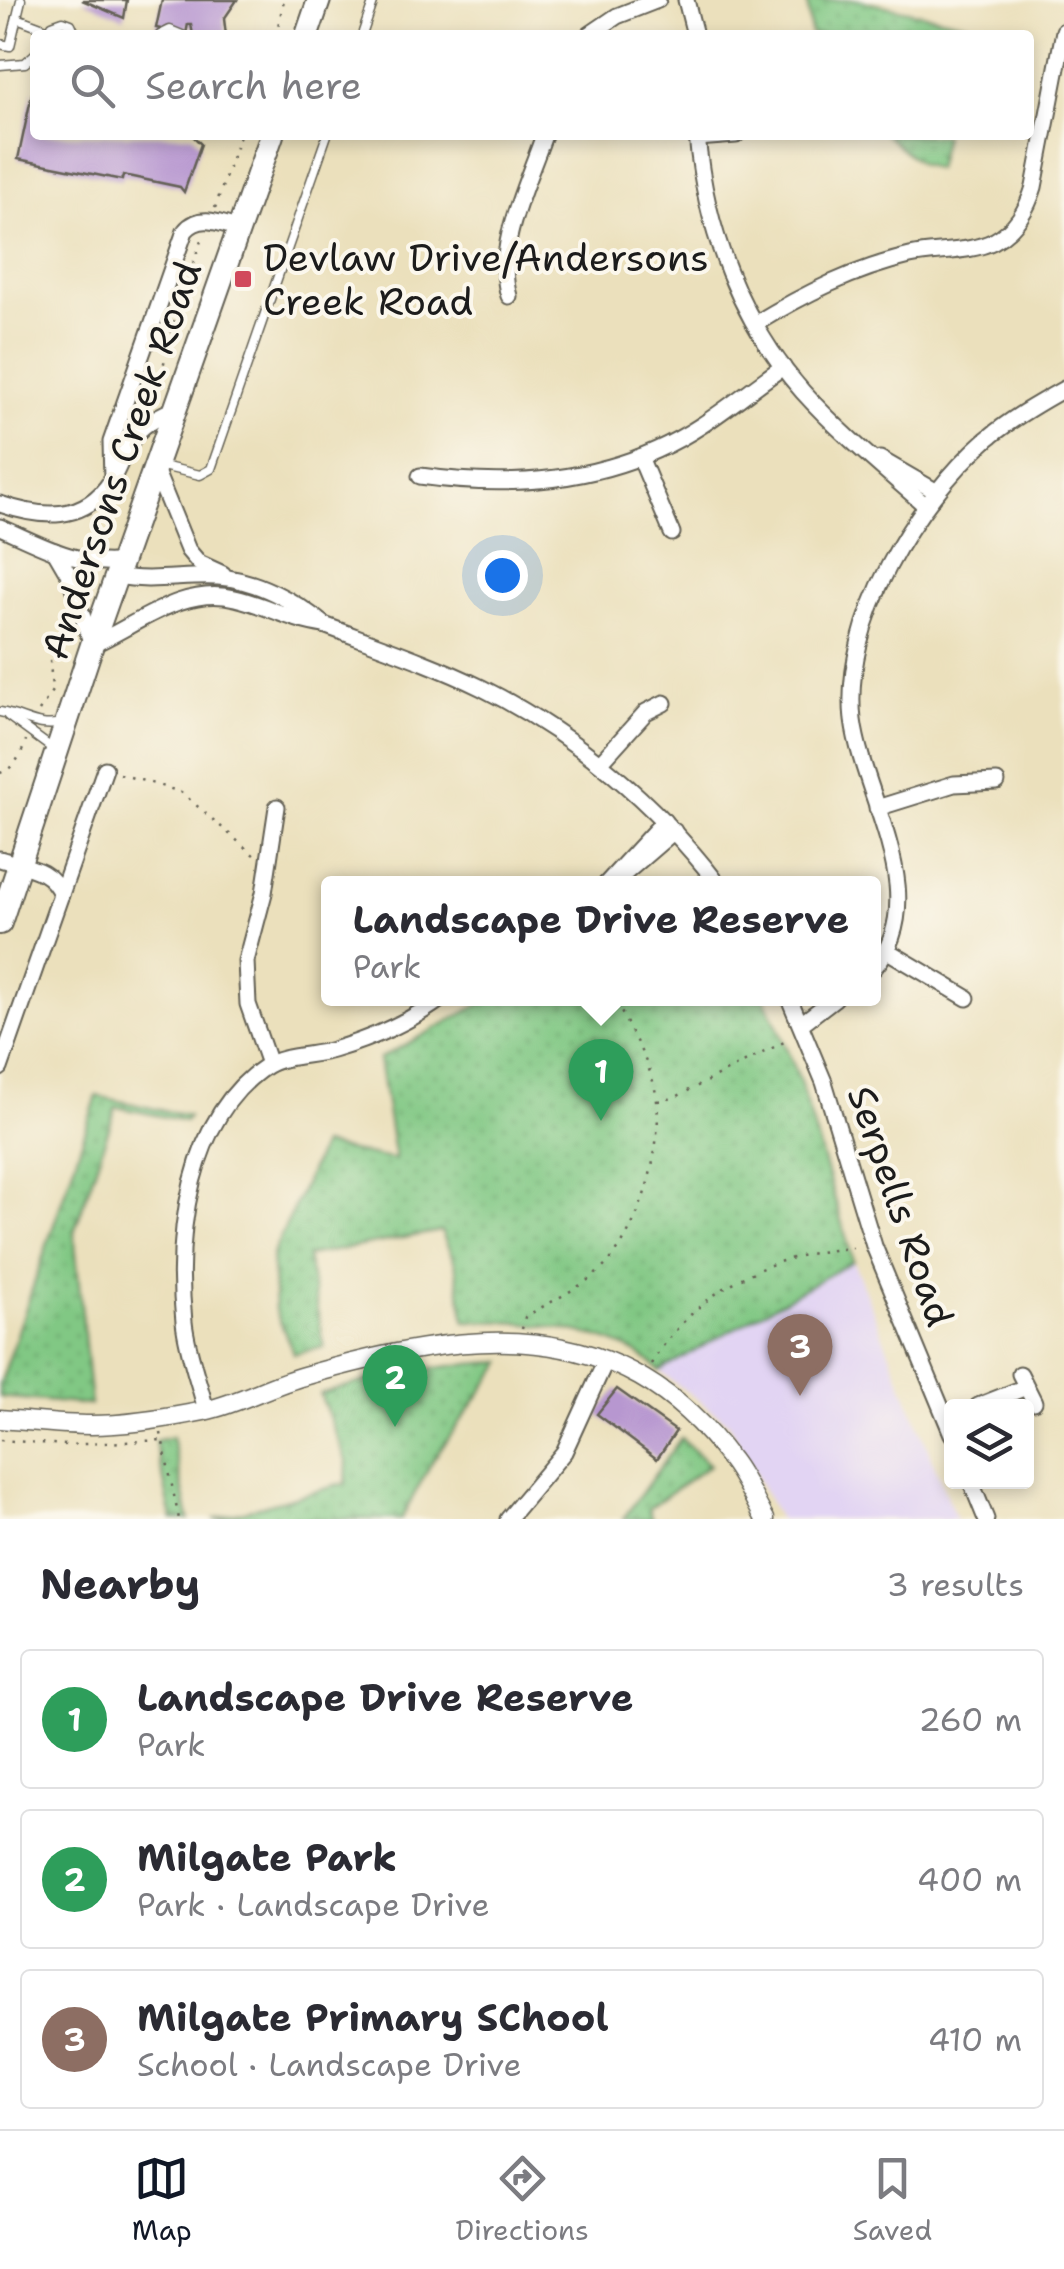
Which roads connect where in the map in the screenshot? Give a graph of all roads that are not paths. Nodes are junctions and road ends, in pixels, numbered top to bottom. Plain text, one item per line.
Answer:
1 (21, 0) edge
2 (319, 0) edge
3 (374, 0) edge
4 (658, 0) edge
5 (686, 0) edge
6 (17, 18) junction
7 (42, 30) edge
8 (48, 30) edge
9 (74, 30) edge
10 (309, 30) edge
11 (364, 30) edge
12 (595, 30) edge
13 (693, 30) edge
14 (1064, 31) edge
15 (0, 44) edge
16 (30, 58) edge
17 (0, 65) edge
18 (270, 140) edge
19 (325, 140) edge
20 (542, 140) edge
21 (697, 140) edge
22 (239, 229) junction
23 (508, 296) dead end
24 (755, 324) junction
25 (784, 366) junction
26 (1064, 389) edge
27 (178, 408) junction
28 (872, 455) junction
29 (640, 458) junction
30 (212, 466) junction
31 (156, 467) junction
32 (420, 476) dead end
33 (112, 478) junction
34 (205, 487) dead end
35 (937, 492) junction
36 (0, 504) edge
37 (926, 506) junction
38 (0, 527) edge
39 (672, 534) dead end
40 (55, 551) junction
41 (120, 568) junction
42 (240, 581) junction
43 (254, 595) junction
44 (92, 645) junction
45 (664, 704) dead end
46 (1, 712) edge
47 (67, 722) junction
48 (30, 728) junction
49 (57, 751) junction
50 (600, 763) junction
51 (104, 769) road end
52 (996, 782) dead end
53 (277, 807) dead end
54 (876, 808) junction
55 (669, 826) junction
56 (10, 862) edge
57 (617, 876) edge
58 (711, 876) edge
59 (61, 894) junction
60 (0, 923) edge
61 (886, 950) junction
62 (881, 958) edge
63 (966, 998) dead end
64 (429, 1006) edge
65 (792, 1006) edge
66 (826, 1006) edge
67 (803, 1028) junction
68 (269, 1064) junction
69 (0, 1068) edge
70 (606, 1360) junction
71 (1027, 1388) dead end
72 (997, 1399) edge
73 (206, 1410) junction
74 (944, 1410) edge
75 (0, 1418) edge
76 (973, 1489) edge
77 (508, 1519) edge
78 (765, 1519) edge
79 (986, 1519) edge

1 - 6 lane
2 - 10 main road
3 - 11 lane
4 - 12 street
5 - 13 street
6 - 7 lane
6 - 15 lane
8 - 9 lane
14 - 24 street
16 - 17 lane
18 - 22 main road, Andersons Creek Road
19 - 30 lane
20 - 23 street
21 - 24 street
22 - 27 main road, Andersons Creek Road
22 - 33 street
24 - 25 street
25 - 28 street
25 - 29 street
26 - 35 street
27 - 31 main road, Andersons Creek Road
27 - 33 street
28 - 35 street
28 - 37 street
29 - 32 street
29 - 39 street
30 - 31 lane
30 - 34 lane
31 - 41 main road, Andersons Creek Road
31 - 42 street
33 - 36 street
35 - 37 street
37 - 54 street
38 - 40 street
40 - 41 street
40 - 44 street
41 - 42 street
41 - 44 main road, Andersons Creek Road
42 - 43 street
43 - 44 street
43 - 50 street
44 - 47 main road, Andersons Creek Road
45 - 50 street
46 - 48 lane
47 - 48 lane
47 - 49 main road, Andersons Creek Road
48 - 49 lane
49 - 56 main road, Andersons Creek Road
50 - 55 street
51 - 59 street
52 - 54 street
53 - 68 street
54 - 61 street
55 - 57 street
55 - 58 street
56 - 59 street
56 - 60 main road, Andersons Creek Road
59 - 69 street
61 - 62 street
61 - 63 street
64 - 68 street
65 - 67 street, Serpells Road
66 - 67 street
67 - 74 street, Serpells Road
68 - 73 street
70 - 73 street
70 - 77 street
70 - 78 street
71 - 72 street
73 - 75 street
76 - 79 street

